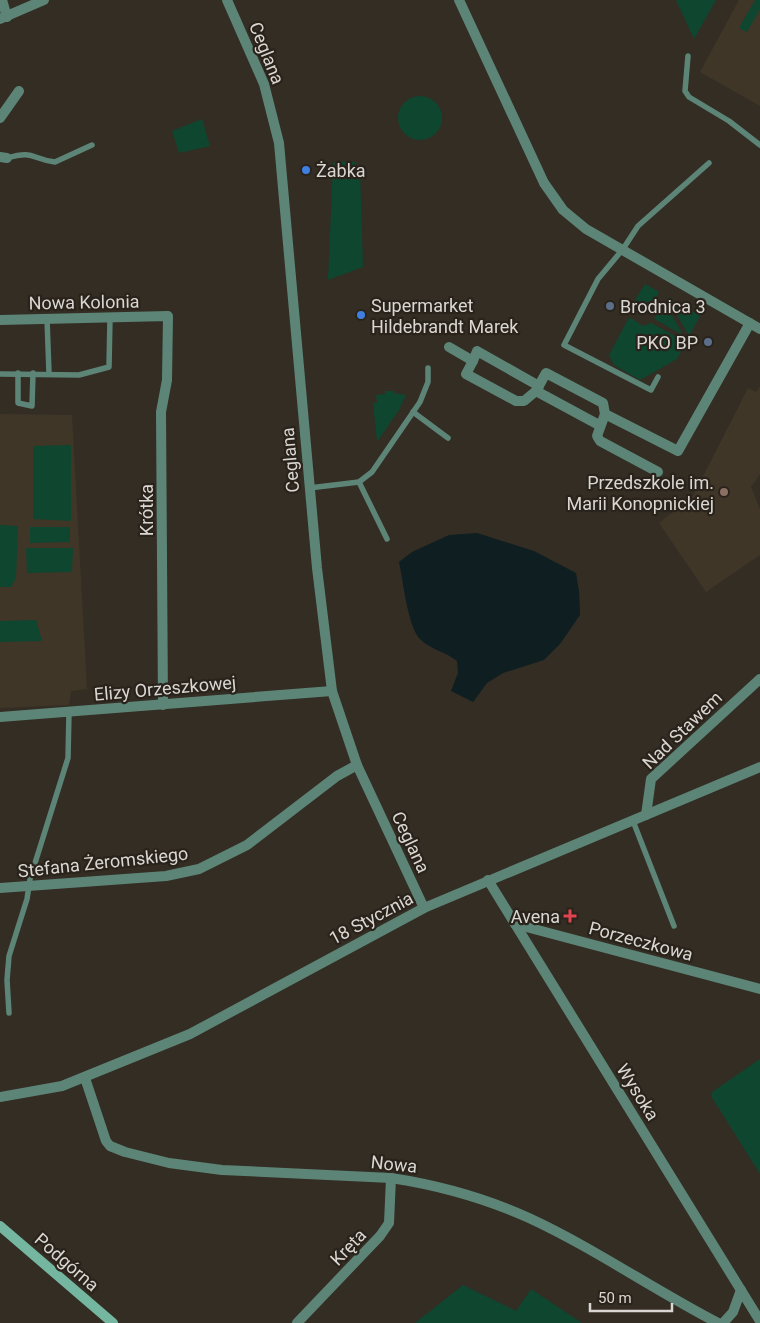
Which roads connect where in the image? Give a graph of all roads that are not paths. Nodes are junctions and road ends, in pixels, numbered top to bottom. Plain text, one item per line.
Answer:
1 (2, 0) edge
2 (44, 0) edge
3 (227, 0) edge
4 (459, 0) edge
5 (4, 18) edge
6 (688, 56) dead end
7 (19, 91) dead end
8 (0, 118) edge
9 (92, 145) dead end
10 (760, 145) edge
11 (4, 158) edge
12 (709, 163) dead end
13 (623, 249) junction
14 (168, 316) joint
15 (110, 318) junction
16 (47, 319) junction
17 (0, 320) edge
18 (750, 323) junction
19 (760, 329) edge
20 (449, 347) dead end
21 (473, 360) junction
22 (428, 368) dead end
23 (18, 373) junction
24 (33, 373) junction
25 (49, 373) junction
26 (0, 374) edge
27 (658, 377) dead end
28 (538, 388) junction
29 (413, 412) junction
30 (605, 414) junction
31 (599, 425) junction
32 (448, 438) dead end
33 (658, 472) dead end
34 (360, 482) junction
35 (309, 488) junction
36 (387, 540) dead end
37 (760, 679) edge
38 (332, 691) junction
39 (163, 705) junction
40 (69, 713) junction
41 (0, 717) edge
42 (357, 765) junction
43 (760, 767) edge
44 (646, 815) junction
45 (633, 821) junction
46 (488, 880) junction
47 (27, 887) junction
48 (0, 888) edge
49 (424, 908) junction
50 (514, 924) junction
51 (674, 926) dead end
52 (760, 989) edge
53 (9, 1013) dead end
54 (85, 1078) junction
55 (0, 1097) edge
56 (391, 1178) junction
57 (0, 1226) edge
58 (741, 1290) junction
59 (760, 1321) edge
60 (113, 1323) edge
61 (297, 1323) edge
62 (718, 1323) edge
63 (724, 1323) edge

1 - 5 street
2 - 5 street
3 - 35 street, Ceglana
4 - 13 street
6 - 10 lane
7 - 8 street
9 - 11 lane
12 - 13 lane
13 - 18 street
13 - 27 lane
14 - 15 street, Nowa Kolonia
14 - 39 street, Krótka
15 - 16 street, Nowa Kolonia
15 - 25 lane
16 - 17 street, Nowa Kolonia
16 - 25 lane
18 - 19 street
18 - 30 street
20 - 21 street
21 - 28 street
21 - 28 street
22 - 29 lane
23 - 24 lane
23 - 24 lane
23 - 26 lane
24 - 25 lane
28 - 30 street
28 - 31 street
29 - 32 lane
29 - 34 lane
30 - 31 street
31 - 33 street
34 - 35 lane
34 - 36 lane
35 - 38 street, Ceglana
37 - 44 street, Nad Stawem
38 - 39 street, Elizy Orzeszkowej
38 - 42 street, Ceglana
39 - 40 street, Elizy Orzeszkowej
40 - 41 street, Elizy Orzeszkowej
40 - 47 lane
42 - 47 street, Stefana Żeromskiego
42 - 49 street, Ceglana
43 - 44 street, 18 Stycznia
44 - 45 street, 18 Stycznia
45 - 46 street, 18 Stycznia
45 - 51 lane
46 - 49 street, 18 Stycznia
46 - 50 street, Wysoka
47 - 48 street, Stefana Żeromskiego
47 - 53 lane
49 - 54 street, 18 Stycznia
50 - 52 street, Porzeczkowa
50 - 58 street, Wysoka
54 - 55 street, 18 Stycznia
54 - 56 street, Nowa
56 - 61 street, Kręta
56 - 62 street, Nowa
57 - 60 main road, Podgórna
58 - 59 street, Wysoka
58 - 63 street

